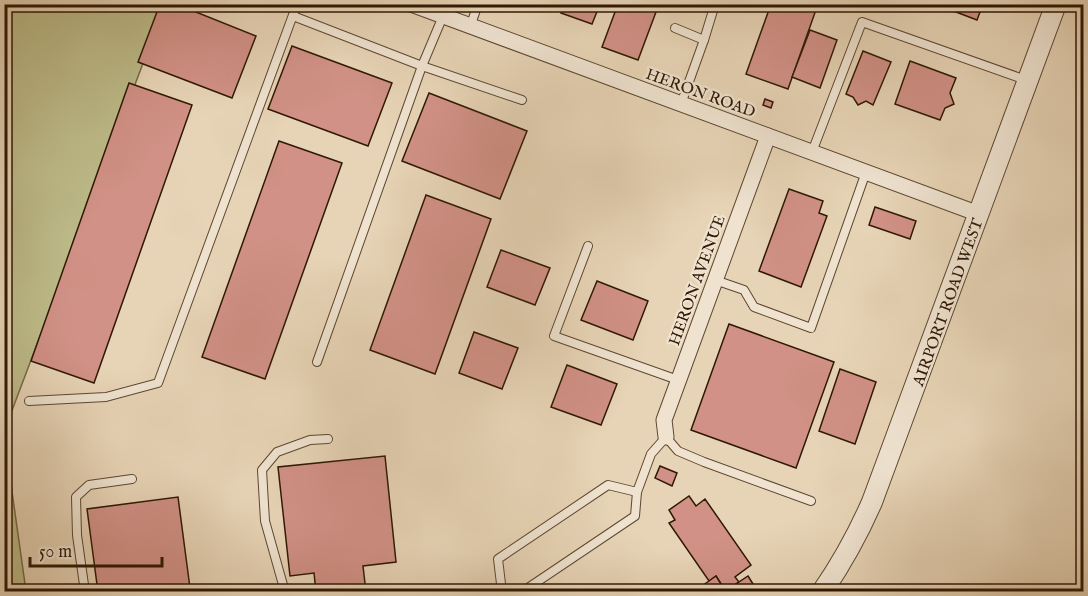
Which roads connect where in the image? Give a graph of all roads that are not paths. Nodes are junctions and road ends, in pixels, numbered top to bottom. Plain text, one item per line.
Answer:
1 (297, 4) edge
2 (411, 4) edge
3 (478, 4) edge
4 (715, 4) edge
5 (1056, 4) edge
6 (293, 16) junction
7 (443, 16) junction
8 (470, 27) junction
9 (675, 28) dead end
10 (704, 40) junction
11 (422, 66) junction
12 (1028, 81) junction
13 (522, 100) dead end
14 (681, 104) junction
15 (768, 136) junction
16 (812, 152) junction
17 (866, 172) junction
18 (979, 214) junction
19 (588, 246) dead end
20 (716, 280) junction
21 (318, 362) dead end
22 (678, 380) junction
23 (29, 401) dead end
24 (666, 437) junction
25 (328, 439) dead end
26 (132, 479) dead end
27 (637, 492) junction
28 (812, 501) dead end
29 (85, 591) edge
30 (285, 591) edge
31 (502, 591) edge
32 (522, 591) edge
33 (822, 591) edge

1 - 6 lane
2 - 7 street, HERON ROAD
3 - 8 lane
4 - 10 lane
5 - 12 street, AIRPORT ROAD WEST
6 - 11 lane
6 - 23 lane
7 - 8 street, HERON ROAD
7 - 11 lane
8 - 14 street, HERON ROAD
9 - 10 lane
10 - 14 lane
11 - 13 lane
11 - 21 lane
12 - 16 lane
12 - 18 street, AIRPORT ROAD WEST
14 - 15 street, HERON ROAD
15 - 16 street, HERON ROAD
15 - 20 street, HERON AVENUE
16 - 17 street, HERON ROAD
17 - 18 street, HERON ROAD
17 - 20 lane
18 - 33 street, AIRPORT ROAD WEST
19 - 22 lane
20 - 22 street, HERON AVENUE
22 - 24 street, HERON AVENUE
24 - 27 lane
24 - 28 lane
25 - 30 lane
26 - 29 lane
27 - 31 lane
27 - 32 lane

